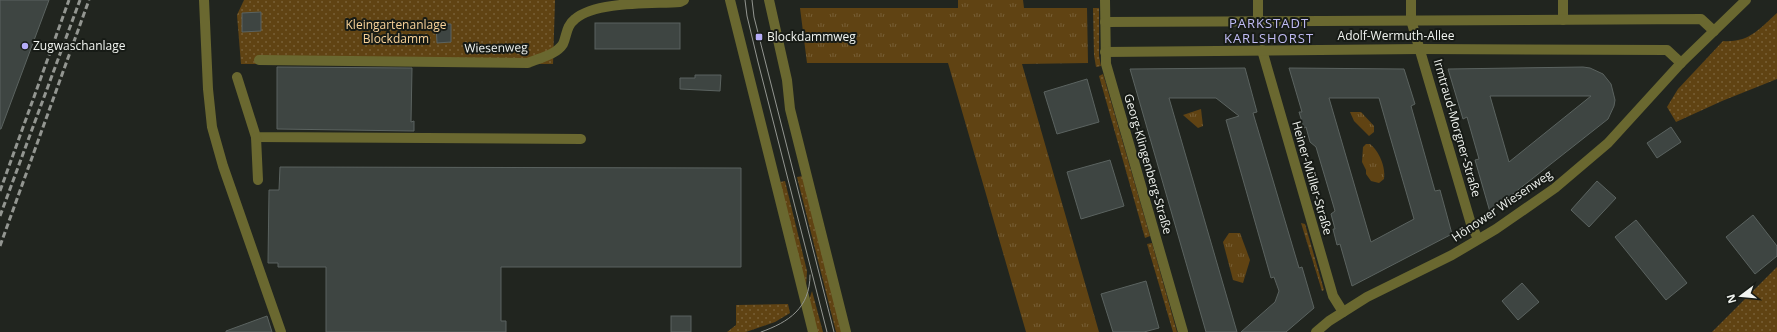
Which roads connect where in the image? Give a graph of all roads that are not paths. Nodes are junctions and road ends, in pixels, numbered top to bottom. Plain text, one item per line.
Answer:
1 (204, 0) edge
2 (684, 0) edge
3 (730, 0) edge
4 (769, 0) edge
5 (1105, 0) edge
6 (1258, 0) edge
7 (1411, 0) edge
8 (1563, 0) edge
9 (1746, 0) edge
10 (1411, 20) junction
11 (1563, 20) junction
12 (1258, 21) junction
13 (1105, 22) junction
14 (1714, 31) junction
15 (1420, 49) junction
16 (1262, 50) junction
17 (1105, 52) junction
18 (259, 60) dead end
19 (1681, 62) junction
20 (237, 77) dead end
21 (256, 137) junction
22 (581, 139) dead end
23 (258, 180) dead end
24 (1478, 239) junction
25 (1343, 312) junction
26 (281, 332) edge
27 (813, 332) edge
28 (846, 332) edge
29 (1183, 332) edge
30 (1316, 332) edge

1 - 26 street
2 - 18 street, Wiesenweg
3 - 27 street
4 - 28 street
5 - 13 street, Georg-Klingenberg-Straße
6 - 12 street
7 - 10 street, Irmtraud-Morgner-Straße
8 - 11 street
9 - 14 street, Hönower Wiesenweg
10 - 11 street, Adolf-Wermuth-Allee
10 - 12 street, Adolf-Wermuth-Allee
10 - 15 street, Irmtraud-Morgner-Straße
11 - 14 street, Adolf-Wermuth-Allee
12 - 13 street, Adolf-Wermuth-Allee
13 - 17 street, Georg-Klingenberg-Straße
14 - 19 street, Hönower Wiesenweg
15 - 16 street, Adolf-Wermuth-Allee
15 - 19 street, Adolf-Wermuth-Allee
15 - 24 street, Irmtraud-Morgner-Straße
16 - 17 street, Adolf-Wermuth-Allee
16 - 25 street, Heiner-Müller-Straße
17 - 29 street, Georg-Klingenberg-Straße
19 - 24 street, Hönower Wiesenweg
20 - 21 street
21 - 22 street
21 - 23 street
24 - 25 street, Hönower Wiesenweg
25 - 30 street, Hönower Wiesenweg

